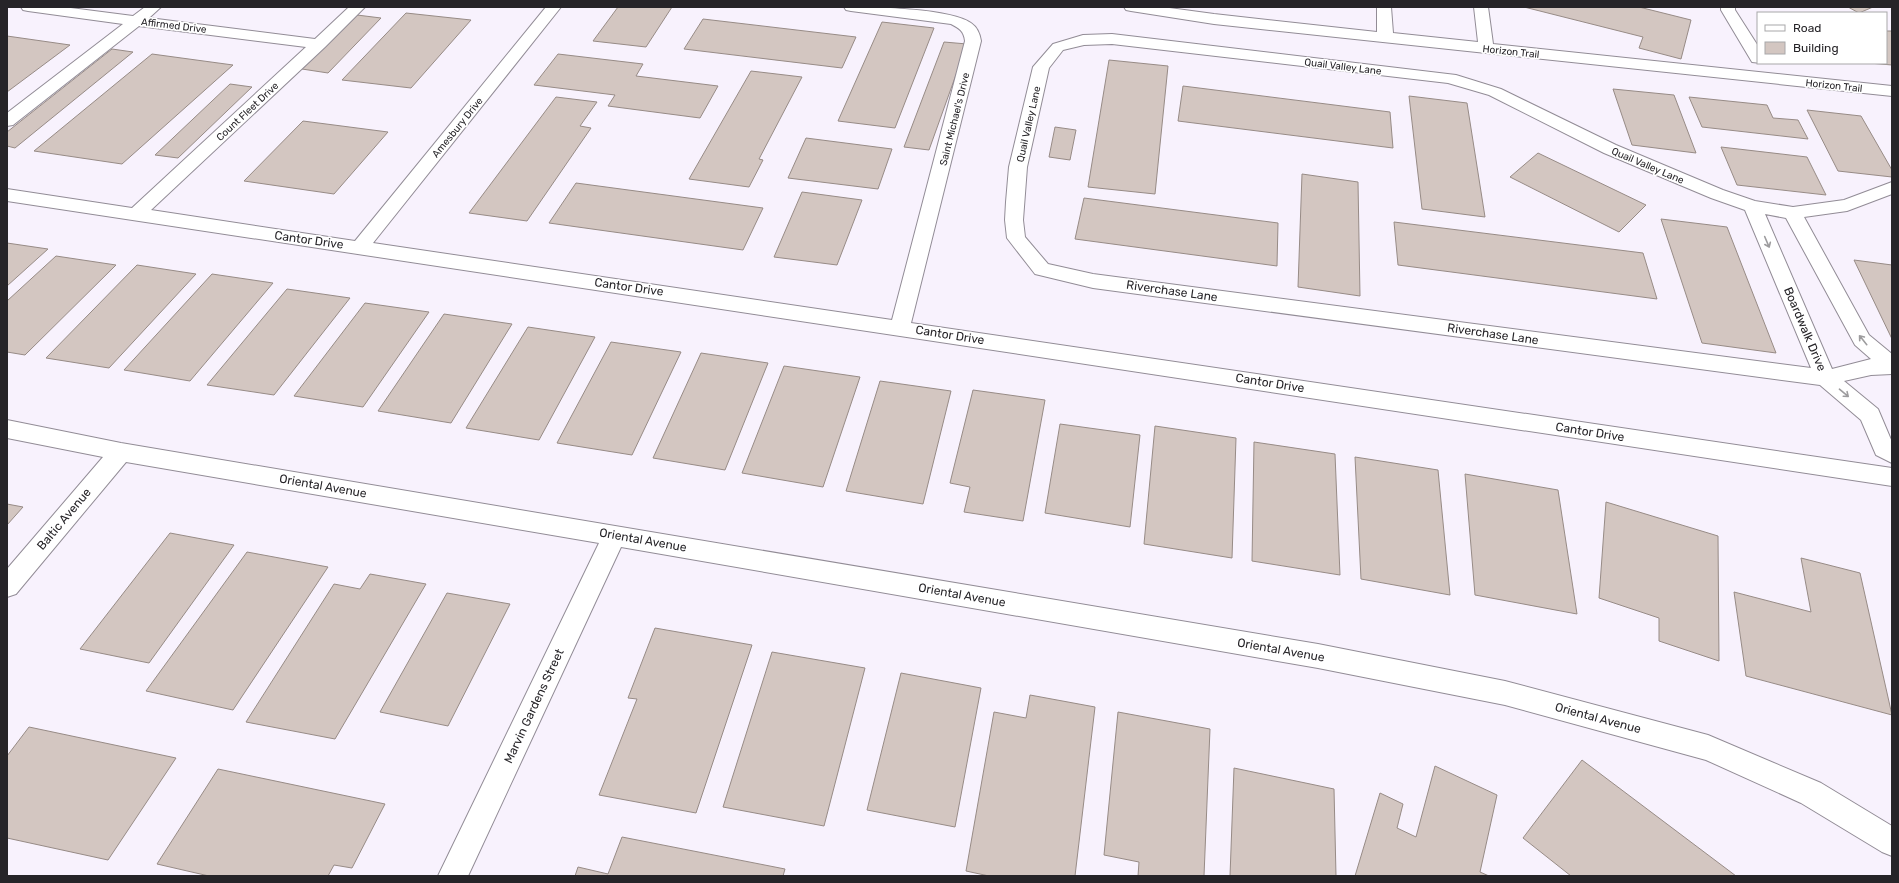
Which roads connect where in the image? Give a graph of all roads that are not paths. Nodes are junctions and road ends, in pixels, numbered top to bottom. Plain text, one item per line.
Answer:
1 (28, 7) edge
2 (154, 7) edge
3 (358, 7) edge
4 (554, 7) edge
5 (851, 7) edge
6 (1131, 7) edge
7 (1384, 7) edge
8 (1481, 7) edge
9 (1728, 7) edge
10 (136, 20) junction
11 (1385, 38) junction
12 (320, 44) junction
13 (1486, 48) junction
14 (1757, 57) edge
15 (1761, 64) edge
16 (1769, 78) junction
17 (1892, 91) edge
18 (7, 121) edge
19 (1892, 188) edge
20 (7, 196) edge
21 (1752, 206) junction
22 (1793, 213) junction
23 (135, 215) junction
24 (360, 247) junction
25 (1093, 281) joint
26 (900, 328) junction
27 (1892, 366) edge
28 (1826, 378) junction
29 (7, 429) edge
30 (122, 452) junction
31 (1892, 454) edge
32 (1892, 477) edge
33 (615, 535) junction
34 (7, 586) edge
35 (1892, 842) edge
36 (453, 876) edge

1 - 10 street, Affirmed Drive
2 - 10 street
3 - 12 street, Count Fleet Drive
4 - 24 street, Amesbury Drive
5 - 26 street, Saint Michael's Drive
6 - 11 street, Horizon Trail
7 - 11 street
8 - 13 street
9 - 14 street
10 - 12 street, Affirmed Drive
10 - 18 street
11 - 13 street, Horizon Trail
12 - 23 street, Count Fleet Drive
13 - 16 street, Horizon Trail
15 - 16 street
16 - 17 street, Horizon Trail
19 - 22 street, Quail Valley Lane
20 - 23 street, Cantor Drive
21 - 22 street, Quail Valley Lane
21 - 25 street, Quail Valley Lane
21 -> 28 street, Boardwalk Drive
27 -> 22 street
23 - 24 street, Cantor Drive
24 - 26 street, Cantor Drive
25 - 28 street, Riverchase Lane
26 - 32 street, Cantor Drive
27 - 28 street, Riverchase Lane
28 -> 31 street, Boardwalk Drive
29 - 30 street, Oriental Avenue
30 - 33 street, Oriental Avenue
30 - 34 street, Baltic Avenue
33 - 35 street, Oriental Avenue
33 - 36 street, Marvin Gardens Street

